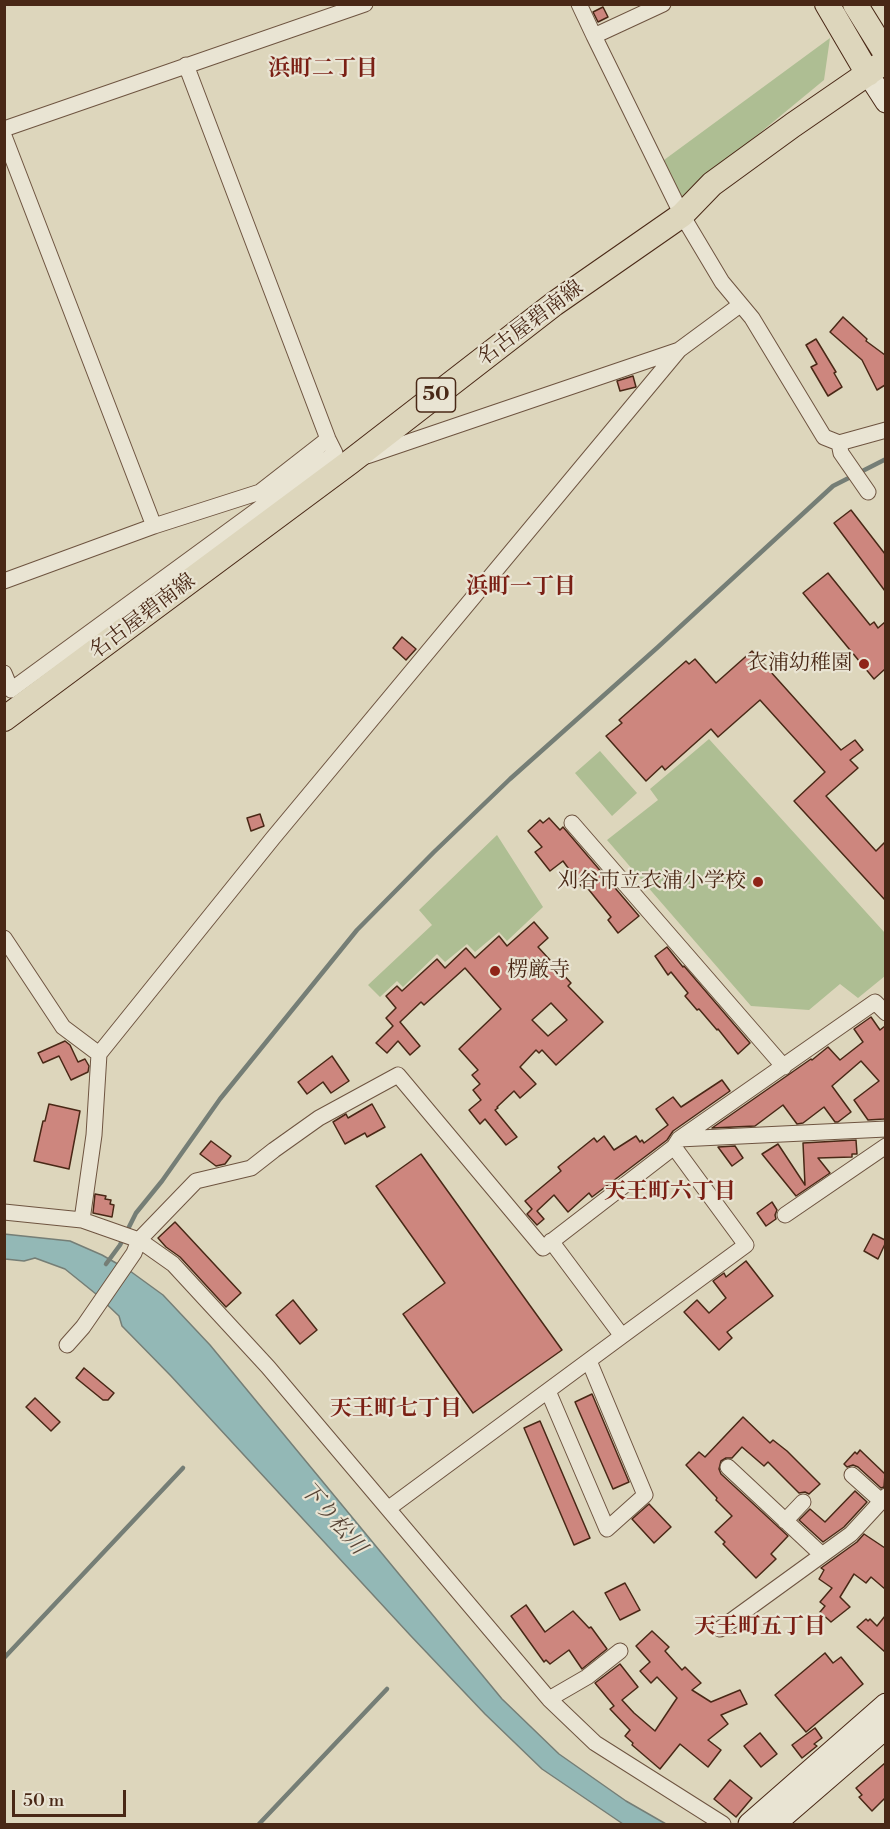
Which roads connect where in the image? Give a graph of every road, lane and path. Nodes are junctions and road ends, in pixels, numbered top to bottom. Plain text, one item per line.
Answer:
1 (364, 4) edge
2 (579, 4) edge
3 (663, 4) edge
4 (827, 4) edge
5 (855, 4) edge
6 (594, 36) junction
7 (885, 54) edge
8 (186, 65) junction
9 (877, 68) edge
10 (885, 102) edge
11 (4, 129) edge
12 (4, 136) edge
13 (682, 215) junction
14 (740, 305) junction
15 (679, 350) junction
16 (885, 430) edge
17 (328, 439) junction
18 (839, 444) junction
19 (350, 462) junction
20 (865, 488) dead end
21 (153, 526) junction
22 (4, 581) edge
23 (4, 673) edge
24 (4, 719) edge
25 (572, 823) dead end
26 (4, 938) edge
27 (885, 1013) edge
28 (99, 1054) junction
29 (784, 1067) junction
30 (885, 1129) edge
31 (677, 1143) junction
32 (885, 1146) edge
33 (4, 1212) edge
34 (785, 1215) dead end
35 (82, 1220) junction
36 (551, 1241) junction
37 (136, 1244) junction
38 (622, 1336) junction
39 (67, 1345) dead end
40 (589, 1361) junction
41 (548, 1391) junction
42 (728, 1467) dead end
43 (852, 1475) dead end
44 (883, 1499) edge
45 (803, 1502) dead end
46 (389, 1508) junction
47 (785, 1521) junction
48 (821, 1554) junction
49 (720, 1629) dead end
50 (620, 1651) dead end
51 (549, 1699) junction
52 (885, 1704) edge
53 (885, 1728) edge
54 (723, 1824) edge
55 (749, 1824) edge
56 (775, 1824) edge

1 - 8 street
2 - 6 street
3 - 6 street
4 - 9 main road
5 - 7 main road
6 - 13 street
8 - 11 street
8 - 17 street
9 - 10 street
9 - 13 main road, 名古屋碧南線 / 50
12 - 21 street
13 - 14 street
13 - 19 main road, 名古屋碧南線 / 50
14 - 15 street
14 - 18 street
15 - 19 street
15 - 28 street
16 - 18 street
17 - 21 street
17 - 23 street
18 - 20 street
19 - 24 main road, 名古屋碧南線 / 50
21 - 22 street
25 - 29 street
26 - 28 street
27 - 29 street
28 - 35 street
29 - 31 street
30 - 31 street
31 - 36 street
31 - 38 street
32 - 34 street
33 - 35 street
35 - 37 street
36 - 37 street
36 - 38 street
37 - 39 street
37 - 46 street
38 - 40 street
40 - 41 street
40 - 41 street
41 - 46 street
42 - 47 street
43 - 44 street
44 - 48 street
45 - 47 street
46 - 51 street
47 - 48 street
48 - 49 street
50 - 51 street
51 - 54 street
52 - 55 street
53 - 56 street

